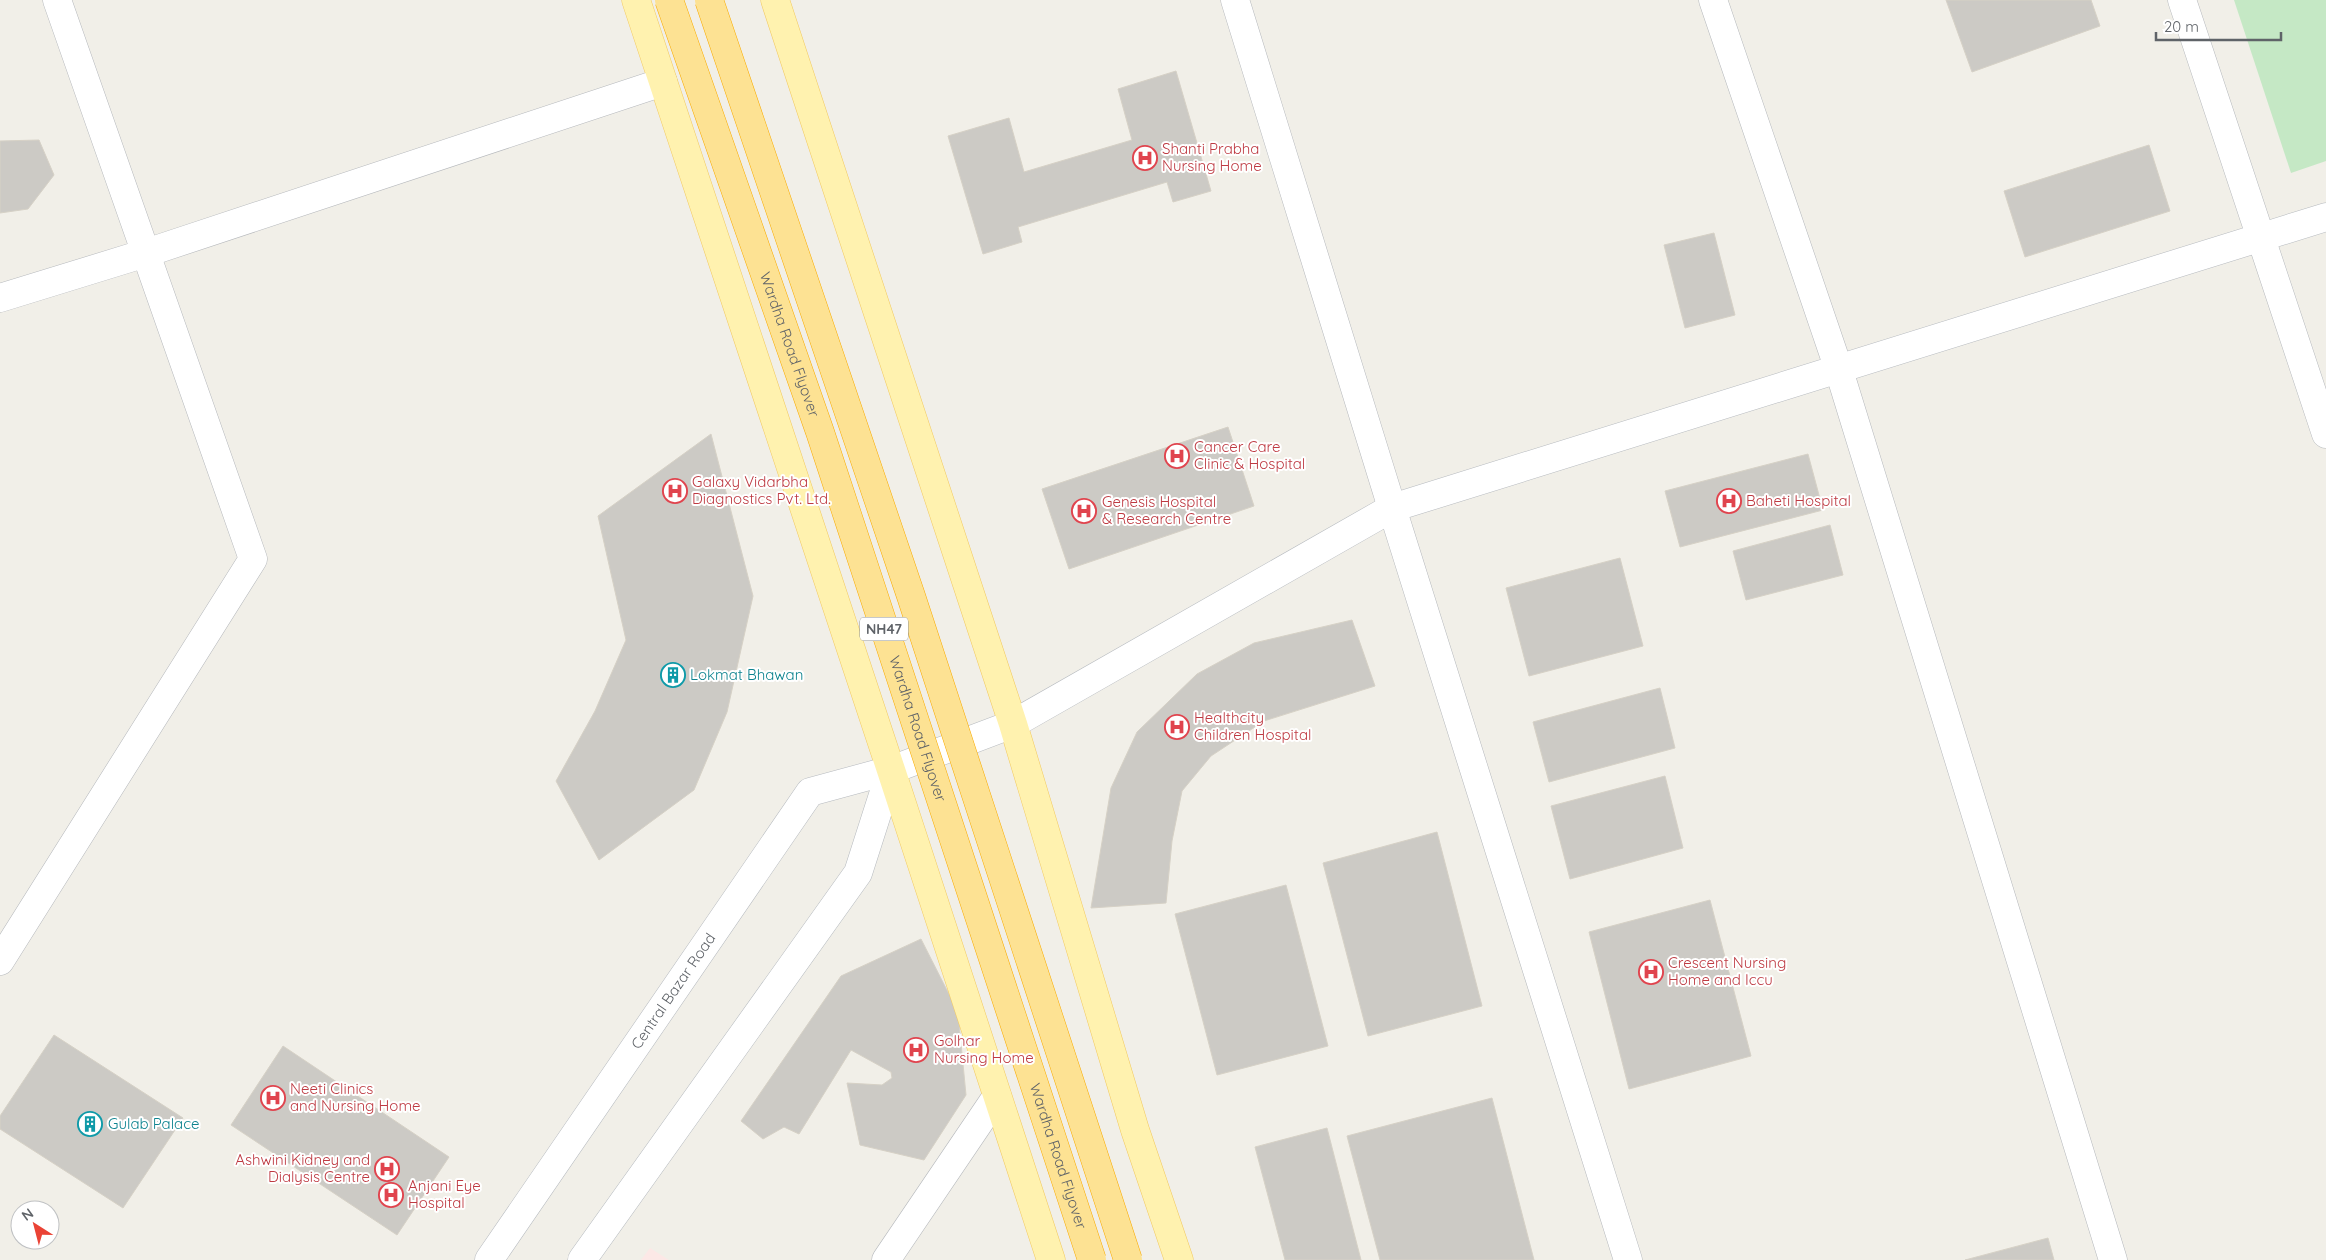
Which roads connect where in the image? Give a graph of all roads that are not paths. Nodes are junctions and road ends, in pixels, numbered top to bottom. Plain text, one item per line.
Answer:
1 (57, 0) edge
2 (636, 0) edge
3 (669, 0) edge
4 (709, 0) edge
5 (775, 0) edge
6 (1235, 0) edge
7 (1713, 0) edge
8 (2182, 0) edge
9 (663, 82) junction
10 (2326, 217) edge
11 (2262, 237) junction
12 (146, 252) junction
13 (0, 298) edge
14 (1838, 367) junction
15 (2326, 434) edge
16 (1392, 508) junction
17 (1013, 724) junction
18 (891, 770) junction
19 (0, 961) edge
20 (997, 1096) junction
21 (489, 1260) edge
22 (582, 1260) edge
23 (886, 1260) edge
24 (1051, 1260) edge
25 (1092, 1260) edge
26 (1128, 1260) edge
27 (1179, 1260) edge
28 (1628, 1260) edge
29 (2114, 1260) edge

1 - 12 street
2 - 9 main road
3 - 25 highway, Wardha Road Flyover / NH47, bridge
4 - 26 highway, NH47, bridge
5 - 17 main road
6 - 16 street
7 - 14 street
8 - 11 street
9 - 12 street
9 - 18 main road
10 - 11 street, Central Bazar Road
11 - 14 street, Central Bazar Road
11 - 15 street
12 - 13 street
12 - 19 street
14 - 16 street, Central Bazar Road
14 - 29 street
16 - 17 street, Central Bazar Road
16 - 28 street
17 - 18 street, Central Bazar Road
17 - 27 main road
18 - 20 main road
18 - 21 street, Central Bazar Road
18 - 22 street
20 - 23 street
20 - 24 main road

